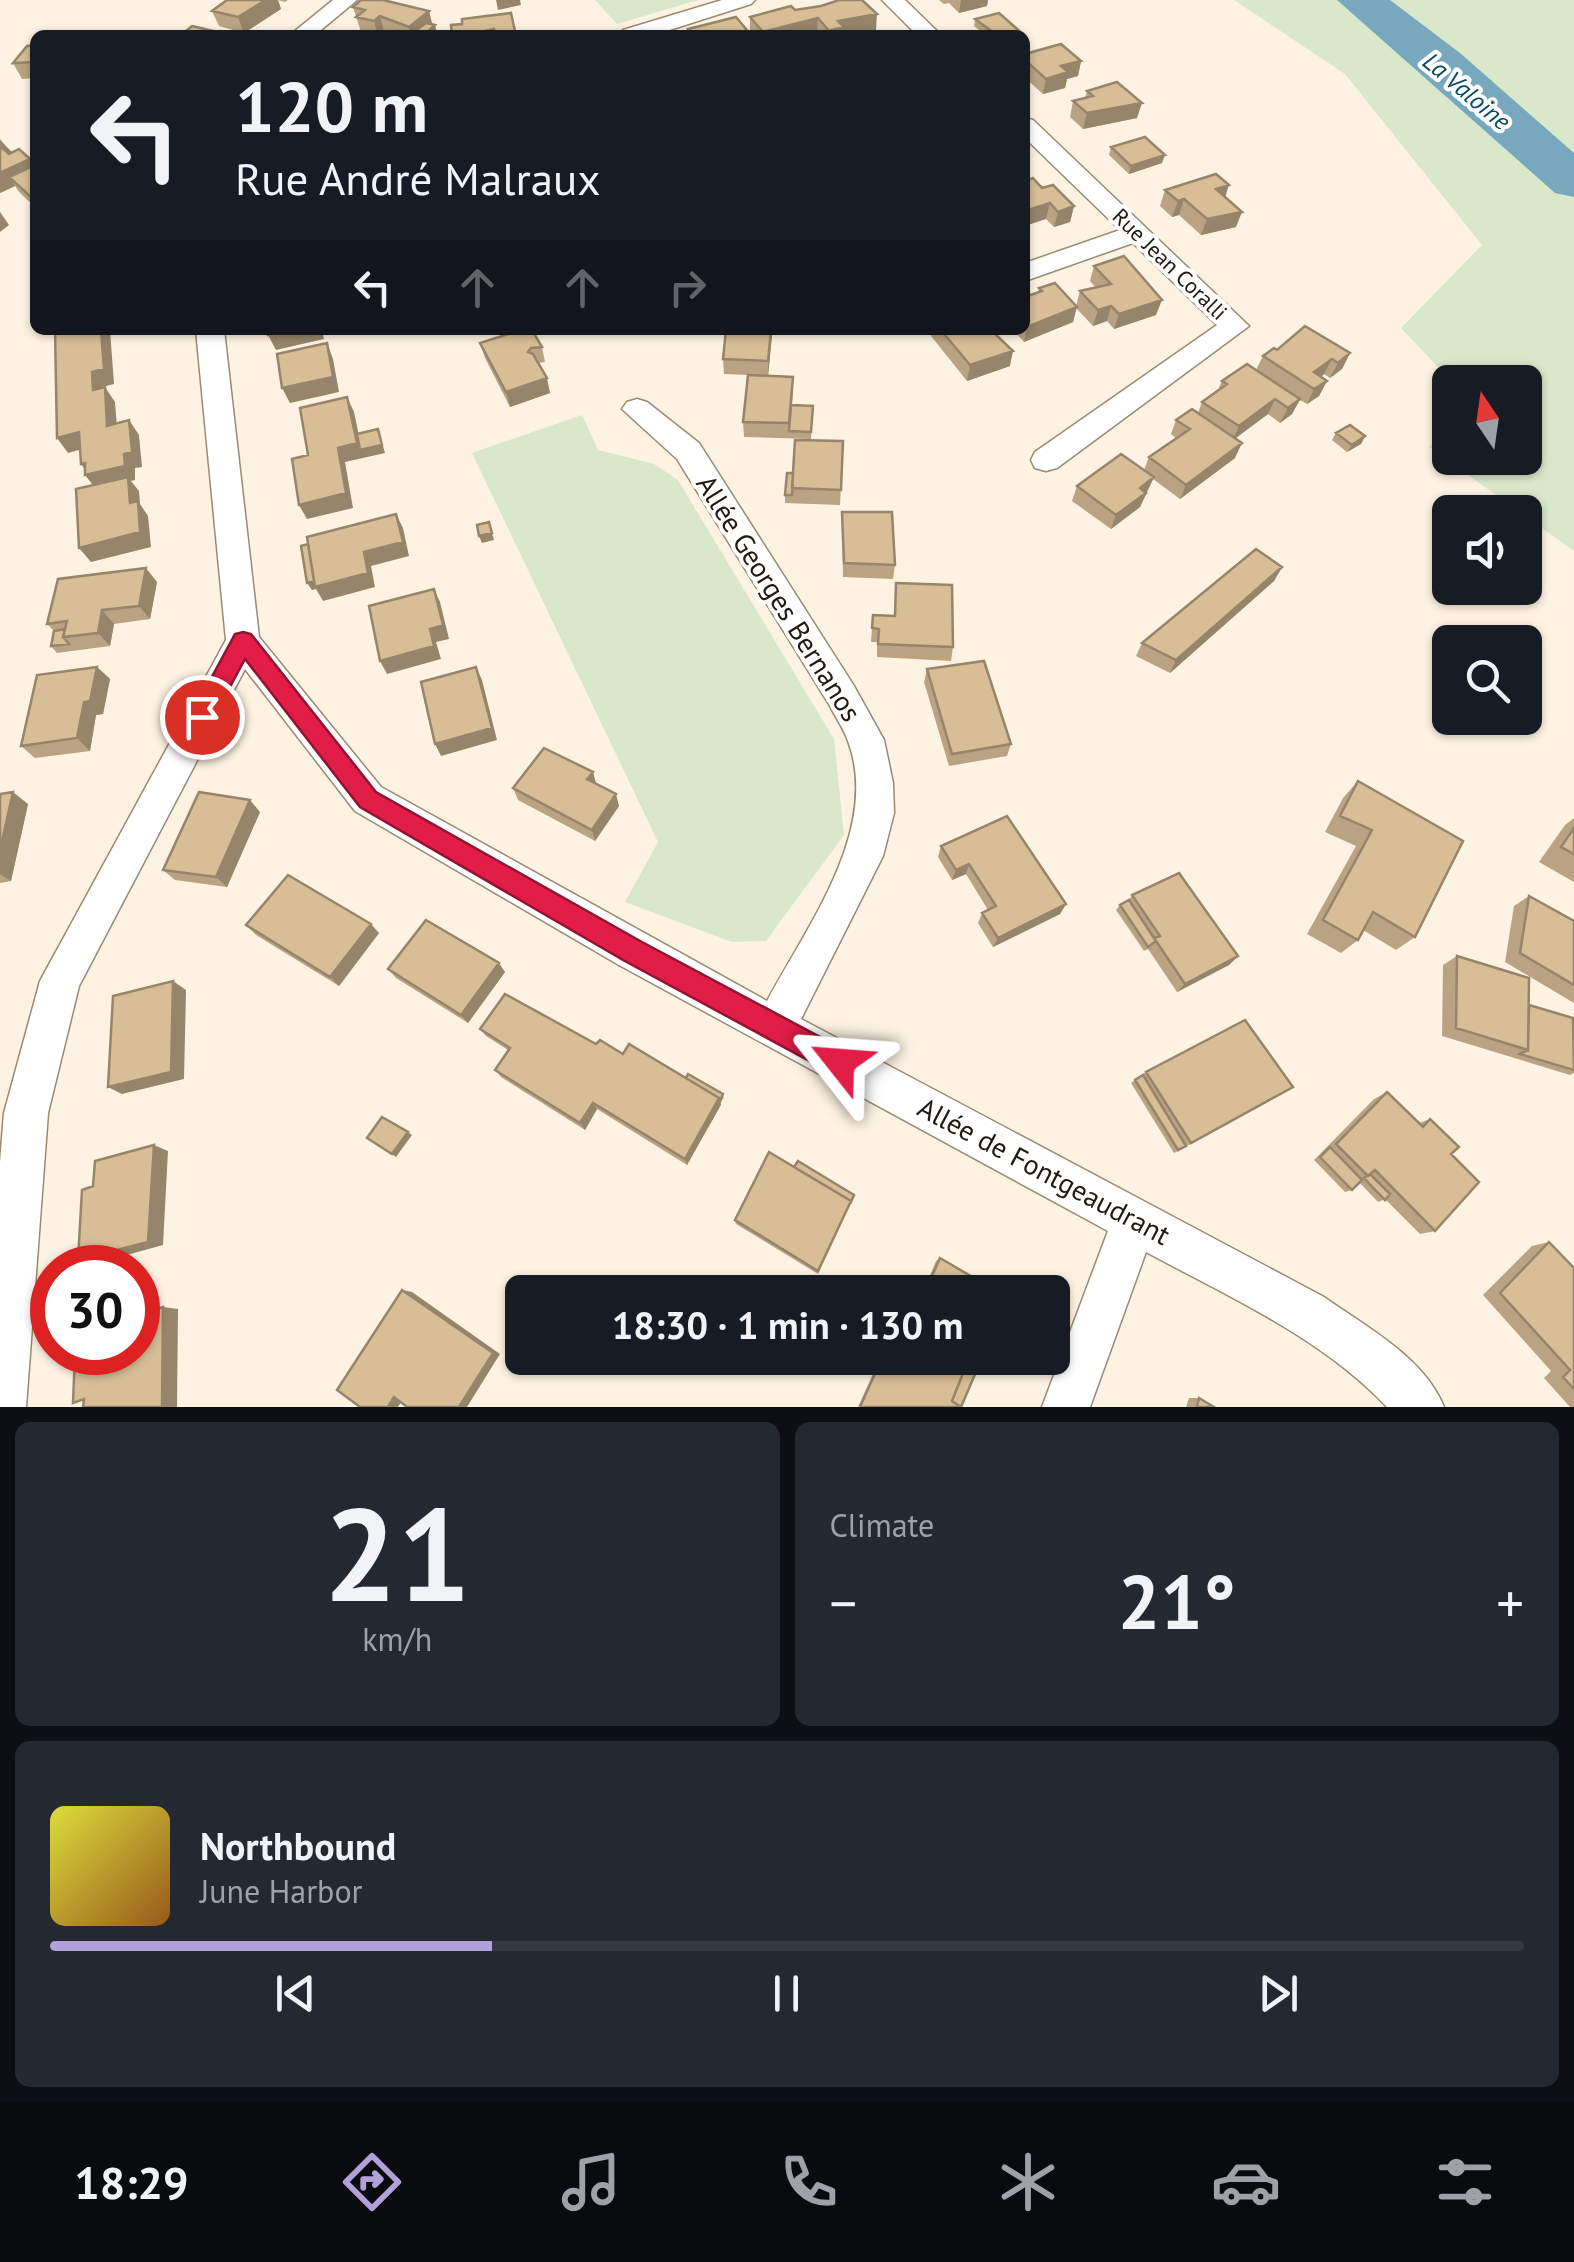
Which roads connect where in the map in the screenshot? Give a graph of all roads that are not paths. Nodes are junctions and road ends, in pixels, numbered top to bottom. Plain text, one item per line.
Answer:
1 (346, 0) edge
2 (744, 0) edge
3 (893, 0) edge
4 (307, 30) edge
5 (647, 30) edge
6 (925, 30) edge
7 (1030, 130) edge
8 (1137, 232) junction
9 (1030, 270) edge
10 (211, 335) edge
11 (637, 409) dead end
12 (1046, 460) dead end
13 (243, 641) junction
14 (774, 1028) junction
15 (1135, 1219) junction
16 (2, 1407) edge
17 (1066, 1407) edge
18 (1420, 1407) edge

1 - 4 street
2 - 5 street
3 - 6 street
7 - 8 street, Rue Jean Coralli
8 - 9 street
8 - 12 street, Rue Jean Coralli
10 - 13 street
11 - 14 street, Allée Georges Bernanos
13 - 14 street, Allée de Fontgeaudrant
13 - 16 street
14 - 15 street, Allée de Fontgeaudrant
15 - 17 street
15 - 18 street, Allée de Fontgeaudrant

